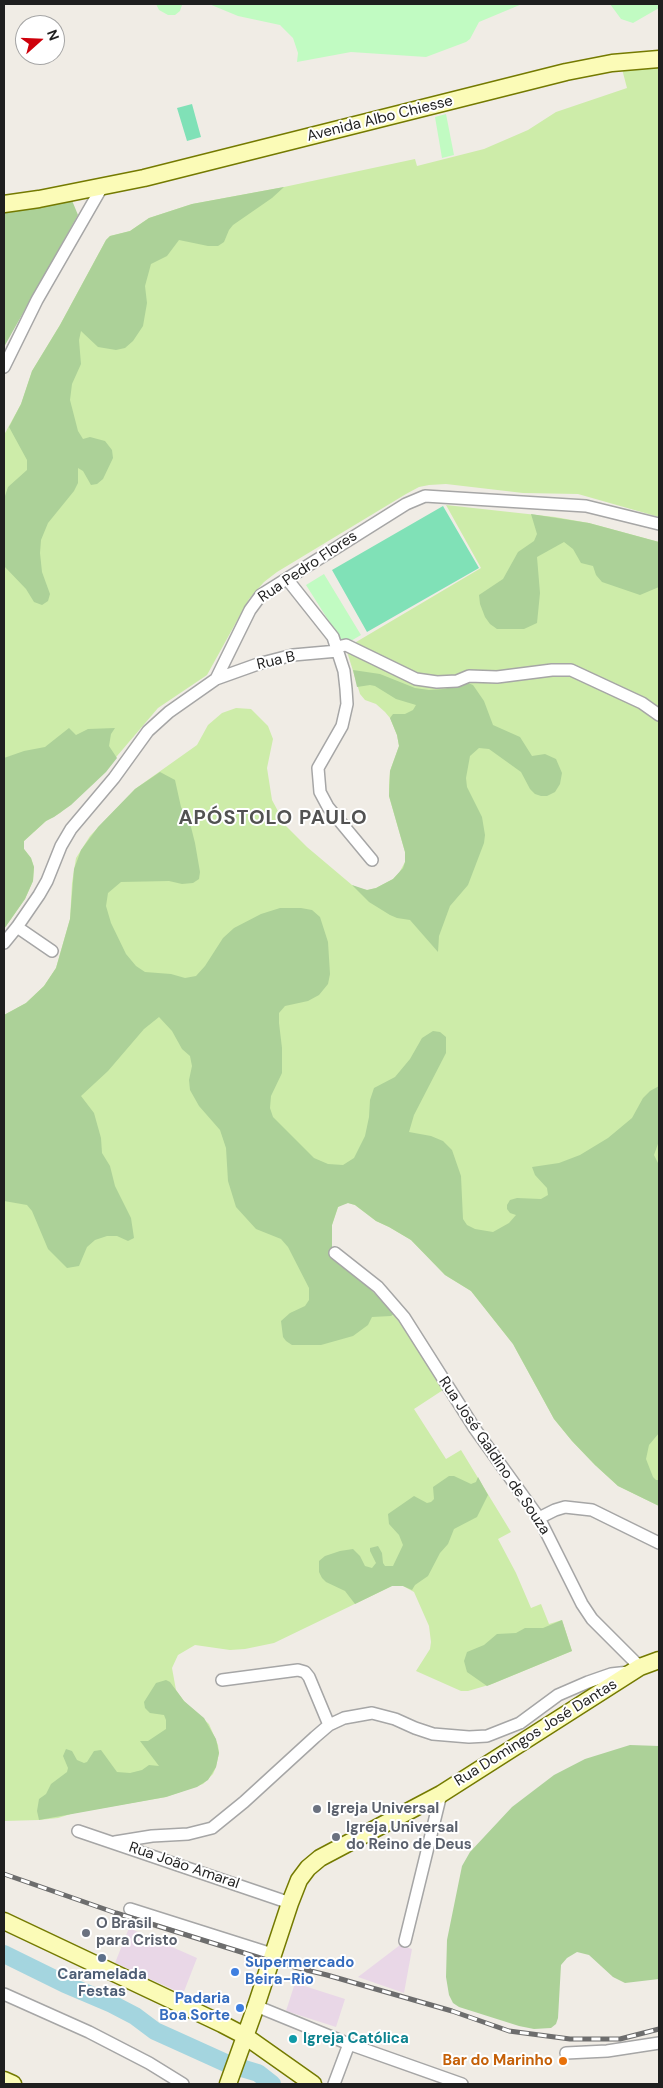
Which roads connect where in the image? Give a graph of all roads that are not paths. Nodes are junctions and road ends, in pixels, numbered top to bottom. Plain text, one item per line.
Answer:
1 (659, 59) edge
2 (102, 187) junction
3 (4, 204) edge
4 (4, 367) edge
5 (659, 524) edge
6 (287, 579) junction
7 (337, 649) junction
8 (216, 679) junction
9 (659, 716) edge
10 (372, 860) dead end
11 (17, 927) junction
12 (4, 943) edge
13 (52, 951) dead end
14 (335, 1253) dead end
15 (539, 1518) junction
16 (659, 1543) edge
17 (659, 1660) edge
18 (637, 1669) junction
19 (222, 1680) dead end
20 (330, 1725) junction
21 (441, 1794) junction
22 (78, 1830) dead end
23 (115, 1842) junction
24 (290, 1903) junction
25 (130, 1909) dead end
26 (4, 1921) edge
27 (405, 1941) dead end
28 (272, 1954) junction
29 (4, 1994) edge
30 (256, 2006) junction
31 (243, 2043) junction
32 (659, 2043) edge
33 (349, 2044) junction
34 (566, 2053) dead end
35 (4, 2080) edge
36 (13, 2084) edge
37 (183, 2084) edge
38 (228, 2084) edge
39 (313, 2084) edge
40 (334, 2084) edge
41 (462, 2084) edge

1 - 2 street, Avenida Albo Chiesse
2 - 3 street, Avenida Albo Chiesse
2 - 4 street
5 - 6 street, Rua Pedro Flores
6 - 7 street
6 - 8 street, Rua Pedro Flores
7 - 8 street, Rua B
7 - 9 street, Rua B
7 - 10 street
8 - 11 street, Rua Pedro Flores
11 - 12 street, Rua Pedro Flores
11 - 13 street
14 - 15 street, Rua José Galdino de Souza
15 - 16 street
15 - 18 street, Rua José Galdino de Souza
17 - 18 street, Rua Domingos José Dantas
18 - 20 street
18 - 21 street, Rua Domingos José Dantas
19 - 20 street
20 - 23 street
21 - 24 street, Rua Domingos José Dantas
21 - 27 street
22 - 23 street, Rua João Amaral
23 - 24 street, Rua João Amaral
24 - 28 street, Rua Domingos José Dantas
25 - 28 street
26 - 31 street
28 - 30 street, Rua Domingos José Dantas
29 - 37 street
30 - 31 street, Rua Domingos José Dantas
30 - 33 street
31 - 38 street, Rua Domingos José Dantas
31 - 39 street
32 - 34 street
33 - 40 street
33 - 41 street
35 - 36 street

